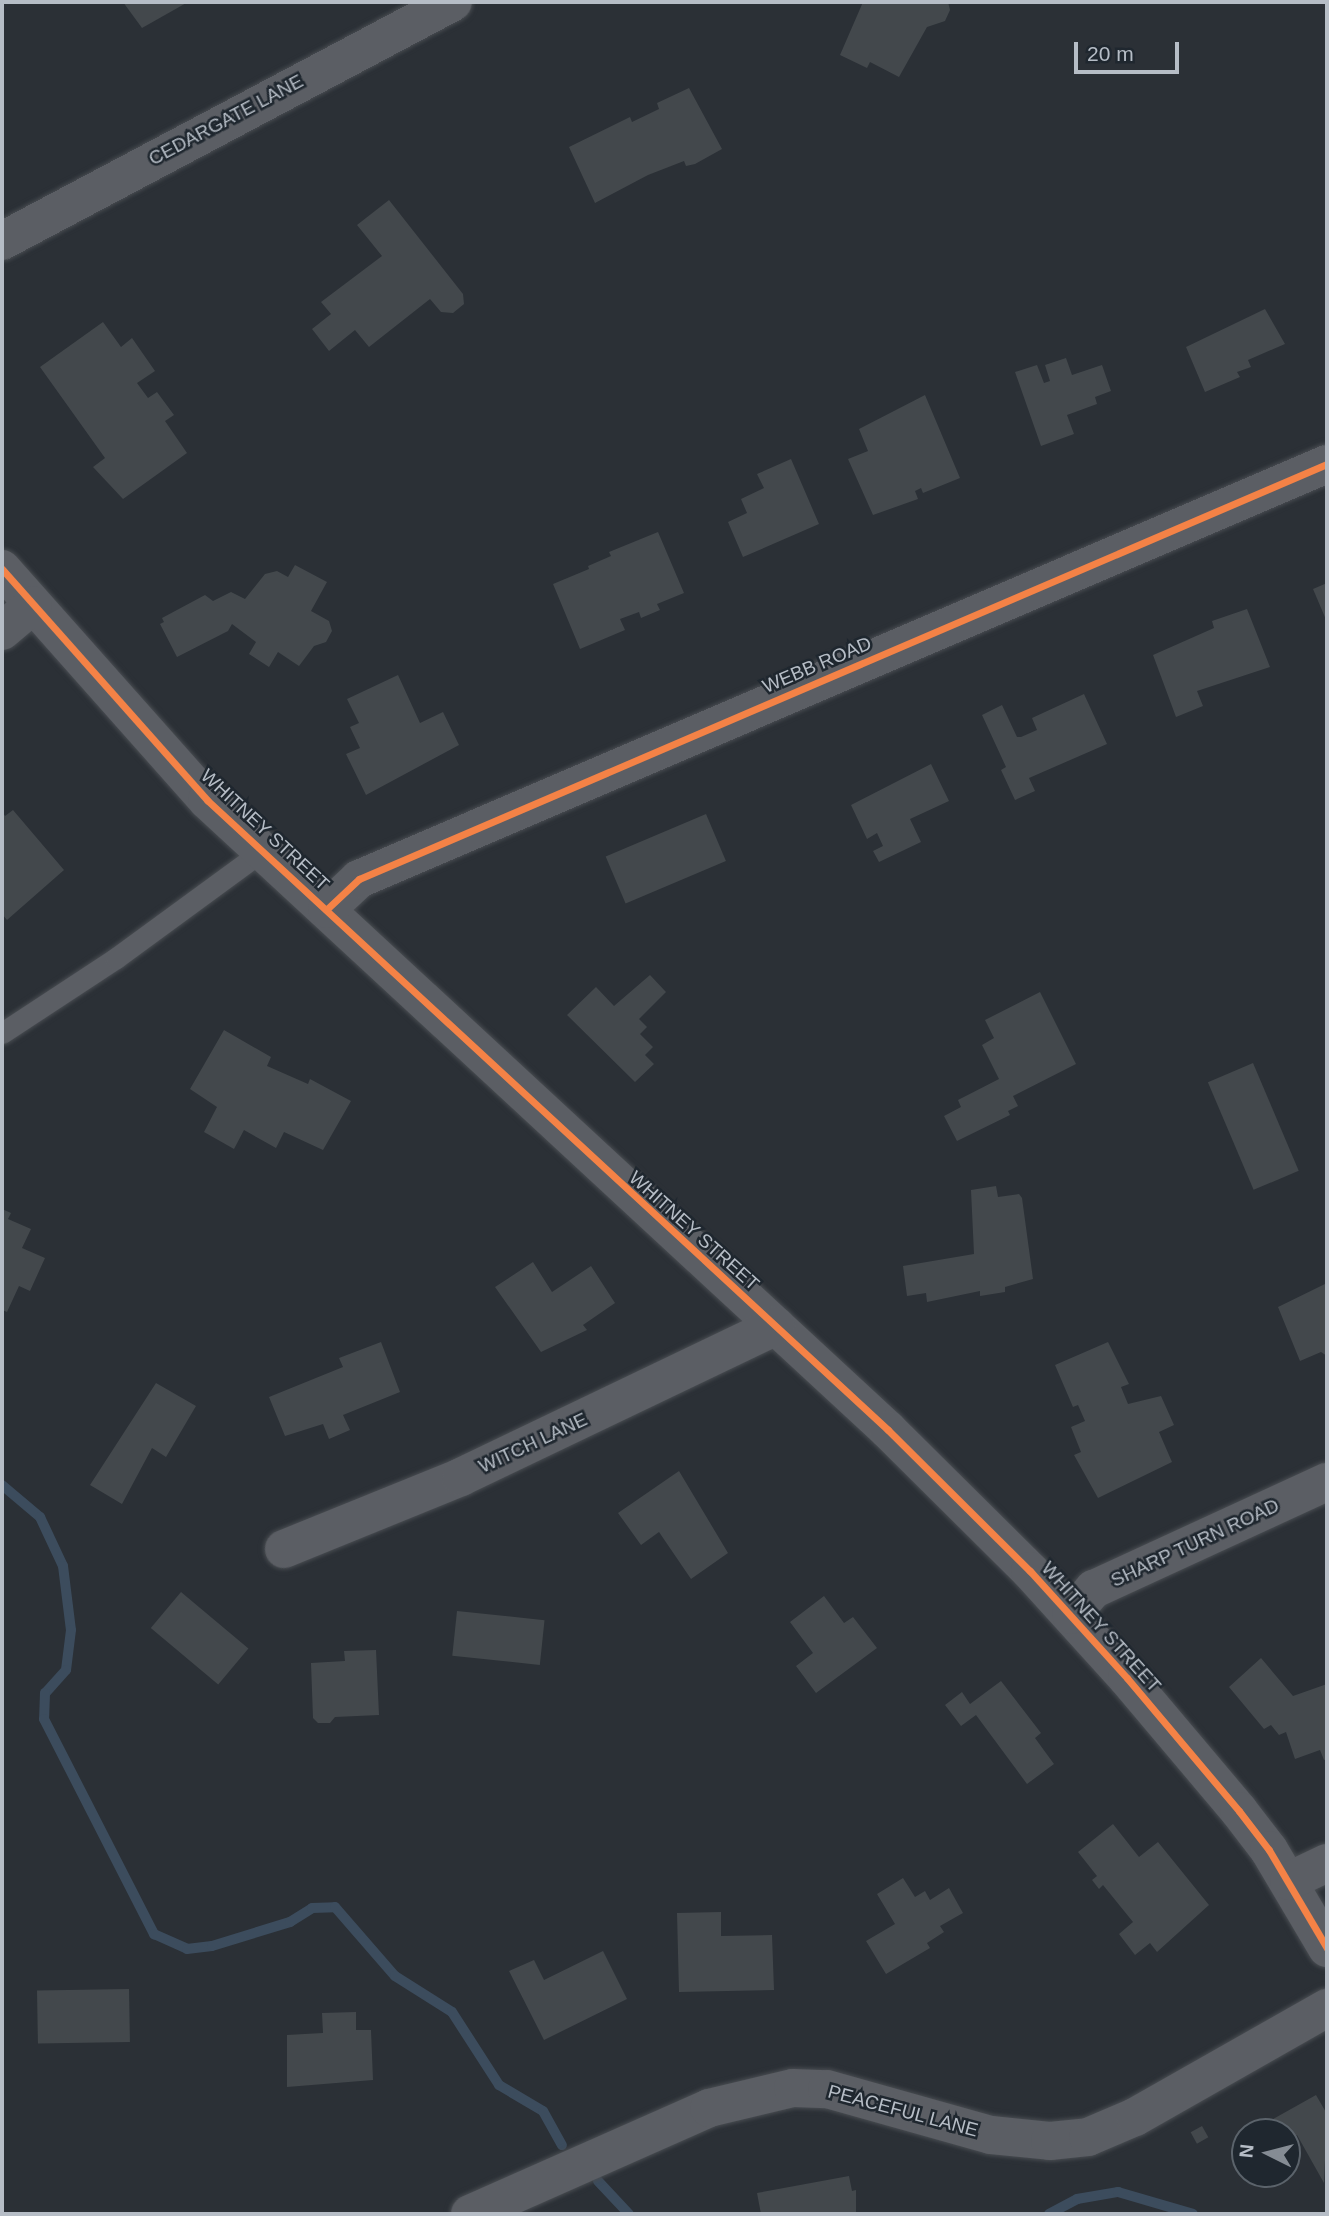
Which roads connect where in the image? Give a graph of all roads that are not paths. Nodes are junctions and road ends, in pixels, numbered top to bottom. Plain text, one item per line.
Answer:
1 (453, 2) edge
2 (2, 241) edge
3 (1327, 464) edge
4 (2, 569) edge
5 (33, 605) junction
6 (2, 631) edge
7 (262, 851) junction
8 (327, 909) junction
9 (2, 1033) edge
10 (776, 1326) junction
11 (1327, 1482) edge
12 (284, 1549) dead end
13 (1071, 1615) junction
14 (1327, 1863) edge
15 (1289, 1881) junction
16 (1327, 1948) edge
17 (1327, 2008) edge
18 (470, 2214) edge

1 - 2 street, CEDARGATE LANE
3 - 8 street, WEBB ROAD
4 - 5 street, WHITNEY STREET
5 - 6 street
5 - 7 street, WHITNEY STREET
7 - 8 street, WHITNEY STREET
7 - 9 lane
8 - 10 street, WHITNEY STREET
10 - 12 street, WITCH LANE
10 - 13 street, WHITNEY STREET
11 - 13 street, SHARP TURN ROAD
13 - 15 street, WHITNEY STREET
14 - 15 street
15 - 16 street, WHITNEY STREET
17 - 18 street, PEACEFUL LANE

